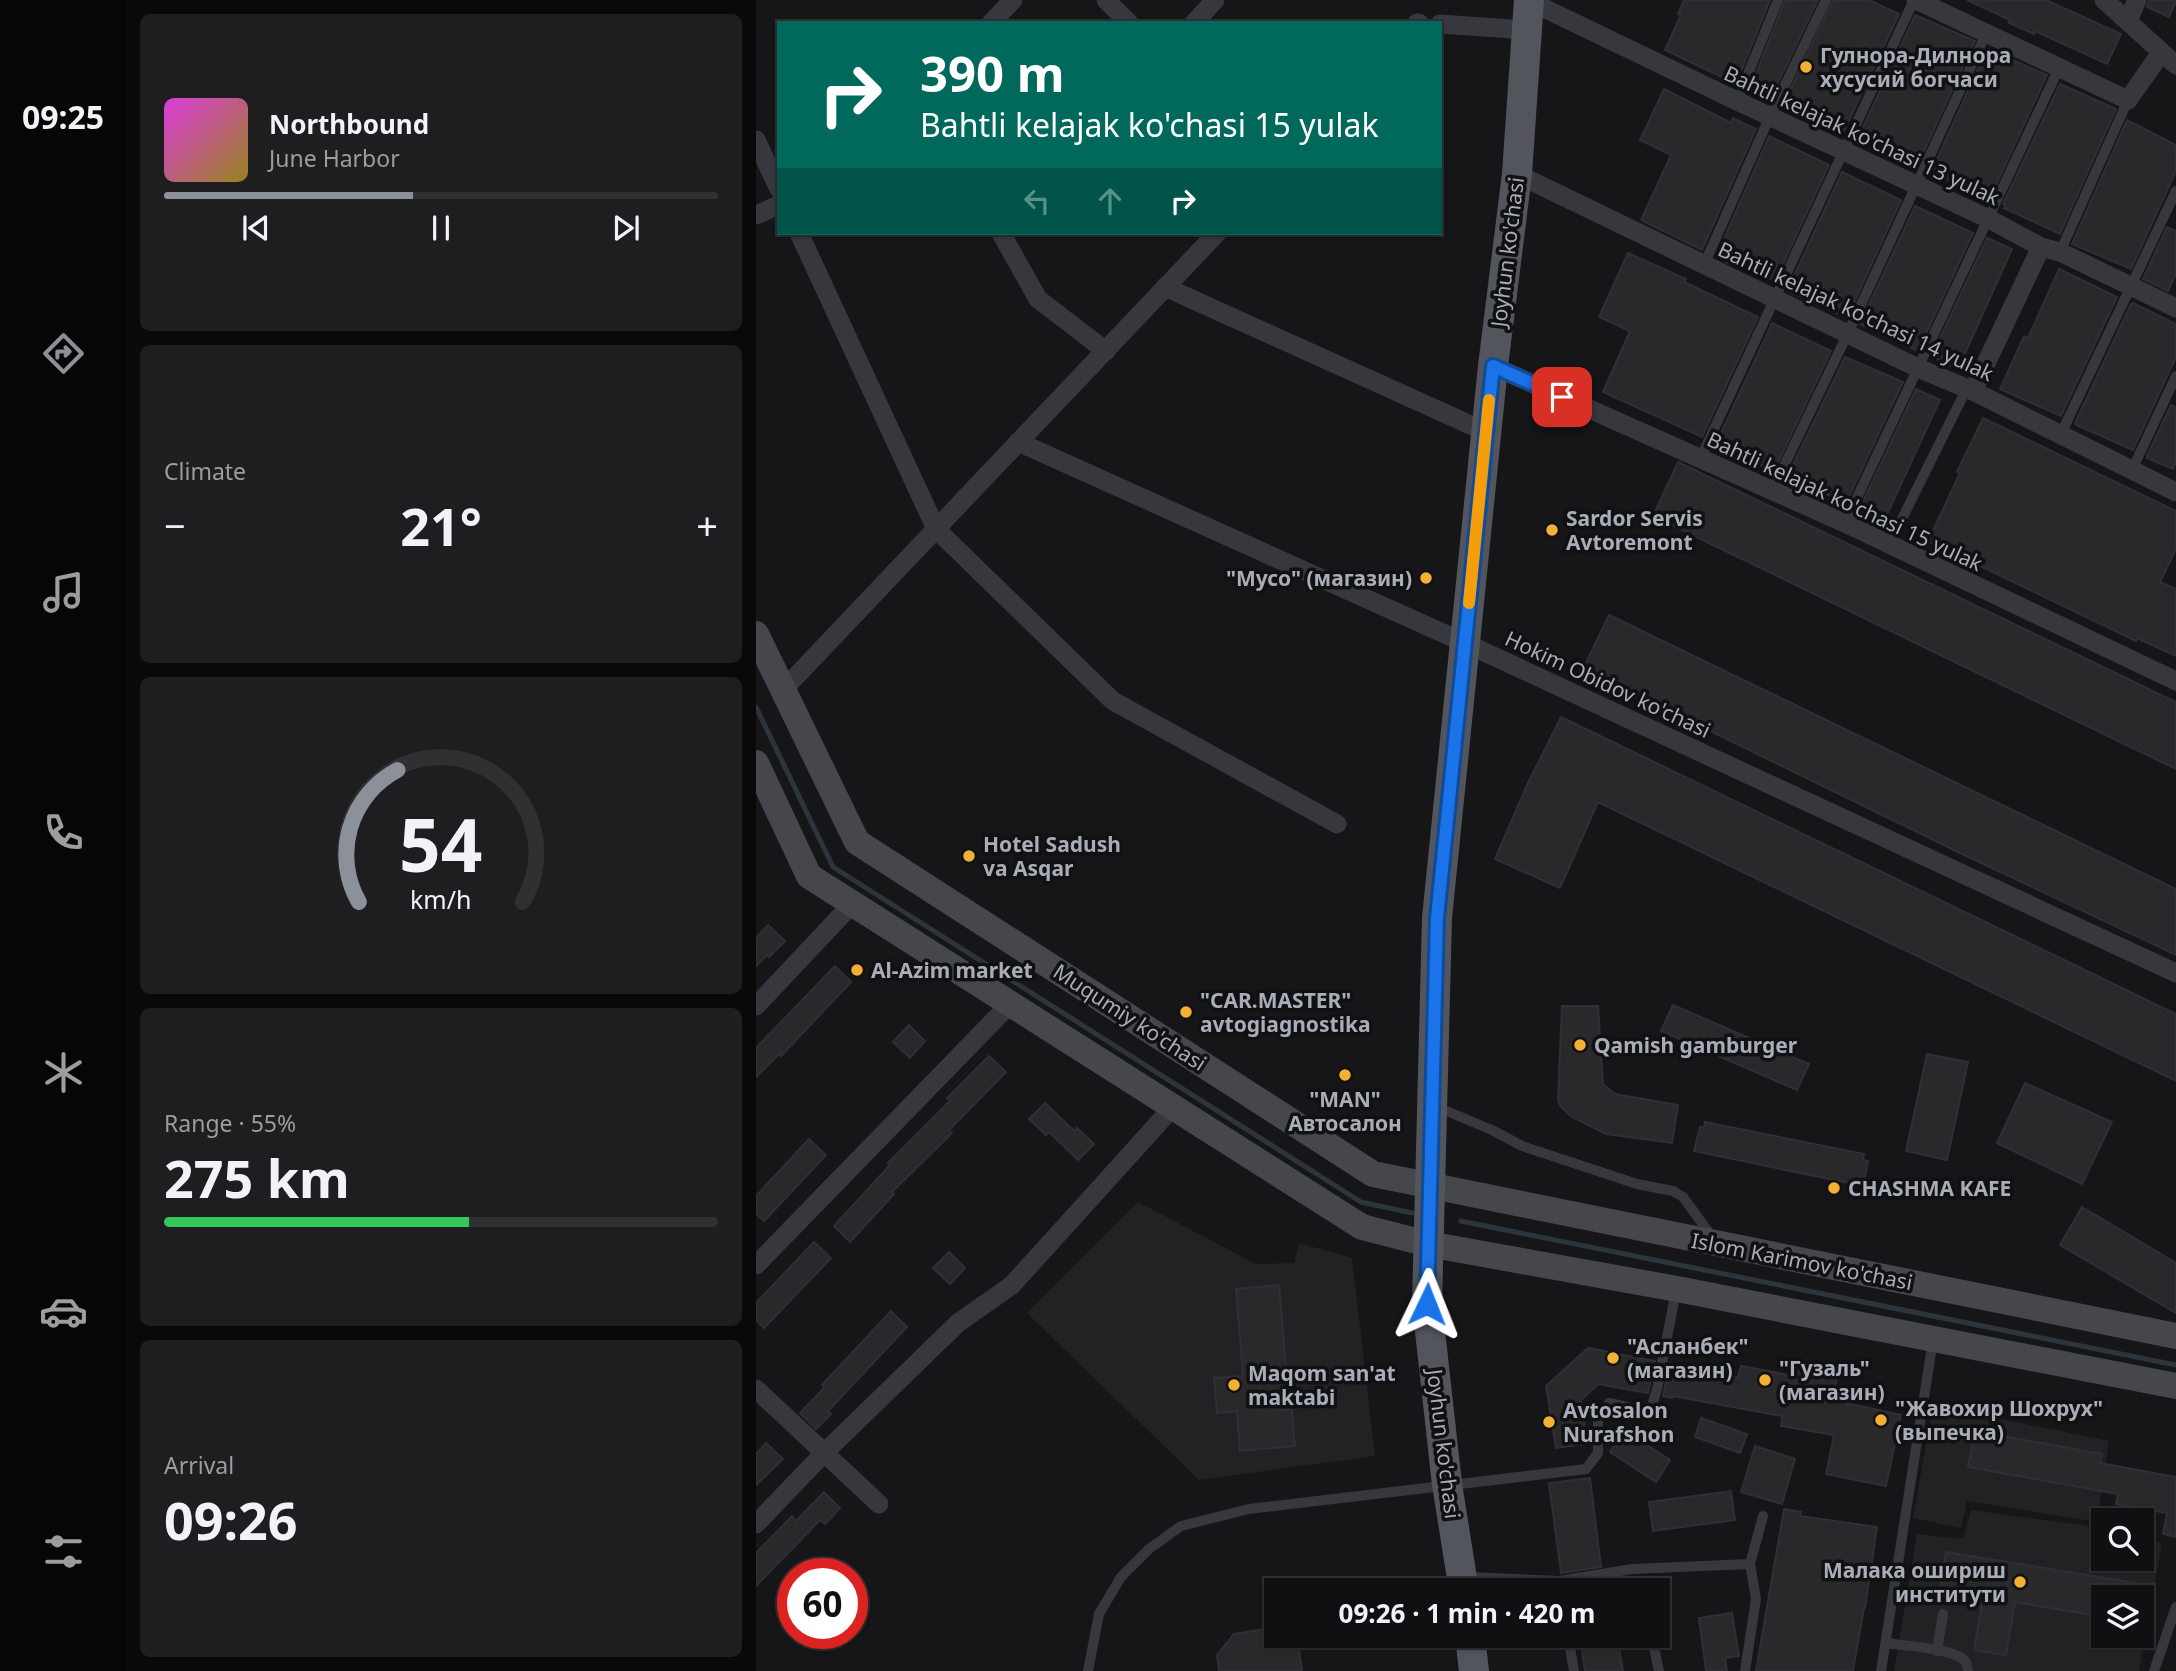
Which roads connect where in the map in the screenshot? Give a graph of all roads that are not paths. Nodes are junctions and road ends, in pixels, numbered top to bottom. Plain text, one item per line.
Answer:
1 (1013, 0) edge
2 (1106, 0) edge
3 (1215, 0) edge
4 (1778, 0) edge
5 (1826, 0) edge
6 (1915, 0) edge
7 (2104, 0) edge
8 (2137, 0) edge
9 (1528, 10) edge
10 (993, 21) edge
11 (1127, 21) edge
12 (1196, 21) edge
13 (2127, 21) junction
14 (1442, 24) edge
15 (1986, 34) junction
16 (2169, 59) edge
17 (2059, 68) junction
18 (2128, 100) junction
19 (1737, 101) junction
20 (1770, 117) junction
21 (756, 140) edge
22 (1845, 152) junction
23 (1517, 174) junction
24 (777, 185) edge
25 (1916, 186) junction
26 (2176, 191) edge
27 (777, 206) edge
28 (756, 215) edge
29 (1989, 219) junction
30 (800, 235) edge
31 (1002, 235) edge
32 (1215, 235) edge
33 (2051, 250) junction
34 (1704, 265) junction
35 (2131, 287) junction
36 (1165, 288) junction
37 (1774, 298) junction
38 (2176, 308) edge
39 (1848, 333) junction
40 (1106, 351) junction
41 (1493, 366) junction
42 (1918, 368) junction
43 (2176, 376) edge
44 (1970, 389) junction
45 (1486, 432) junction
46 (2060, 436) junction
47 (1018, 442) junction
48 (1700, 459) junction
49 (2132, 470) junction
50 (1772, 491) junction
51 (2176, 492) edge
52 (1845, 523) junction
53 (936, 529) junction
54 (1889, 545) junction
55 (756, 634) edge
56 (1465, 643) junction
57 (2176, 681) edge
58 (783, 690) junction
59 (756, 764) edge
60 (1337, 824) dead end
61 (852, 904) junction
62 (2176, 973) edge
63 (1010, 1004) junction
64 (756, 1006) edge
65 (1432, 1105) junction
66 (1173, 1107) junction
67 (1429, 1186) junction
68 (1428, 1244) junction
69 (1717, 1244) junction
70 (756, 1265) edge
71 (1676, 1289) junction
72 (2176, 1336) edge
73 (1934, 1339) junction
74 (2176, 1386) edge
75 (756, 1389) edge
76 (824, 1453) junction
77 (1447, 1484) junction
78 (879, 1504) dead end
79 (1763, 1516) dead end
80 (756, 1524) edge
81 (1750, 1564) junction
82 (1462, 1578) edge
83 (1594, 1578) edge
84 (2176, 1607) edge
85 (1943, 1614) dead end
86 (1885, 1643) junction
87 (1471, 1648) edge
88 (1570, 1648) edge
89 (1654, 1648) dead end
90 (1937, 1651) junction
91 (1088, 1671) edge
92 (1474, 1671) edge
93 (1574, 1671) edge
94 (1658, 1671) edge
95 (1745, 1671) edge
96 (1881, 1671) edge
97 (1968, 1671) edge
98 (2154, 1671) edge

1 - 10 street
2 - 11 street
3 - 12 street
4 - 19 lane
5 - 20 lane
6 - 15 street
6 - 22 lane
7 - 13 street
8 - 13 street
9 - 14 street
9 - 19 street, Bahtli kelajak ko'chasi 13 yulak
9 - 23 main road, Joyhun ko'chasi
13 - 16 street
15 - 17 street
15 - 25 lane
16 - 18 street
17 - 18 street
17 - 29 lane
18 - 33 lane
19 - 20 street, Bahtli kelajak ko'chasi 13 yulak
20 - 22 street, Bahtli kelajak ko'chasi 13 yulak
20 - 34 lane
21 - 24 street
22 - 25 street, Bahtli kelajak ko'chasi 13 yulak
22 - 37 lane
23 - 34 street, Bahtli kelajak ko'chasi 14 yulak
23 - 41 main road, Joyhun ko'chasi
25 - 29 street, Bahtli kelajak ko'chasi 13 yulak
25 - 39 lane
26 - 35 lane
27 - 28 street
29 - 33 street, Bahtli kelajak ko'chasi 13 yulak
29 - 42 lane
30 - 53 street
31 - 40 street
32 - 36 street
33 - 35 street, Bahtli kelajak ko'chasi 13 yulak
33 - 44 street
34 - 37 street, Bahtli kelajak ko'chasi 14 yulak
35 - 38 street, Bahtli kelajak ko'chasi 13 yulak
35 - 46 lane
36 - 40 street
36 - 45 street
37 - 39 street, Bahtli kelajak ko'chasi 14 yulak
37 - 48 lane
39 - 42 street, Bahtli kelajak ko'chasi 14 yulak
39 - 50 lane
40 - 47 street
41 - 45 main road, Joyhun ko'chasi
41 - 48 street, Bahtli kelajak ko'chasi 15 yulak
42 - 44 street, Bahtli kelajak ko'chasi 14 yulak
42 - 52 lane
43 - 49 lane
44 - 46 street, Bahtli kelajak ko'chasi 14 yulak
44 - 54 lane
45 - 56 main road, Joyhun ko'chasi
46 - 49 street, Bahtli kelajak ko'chasi 14 yulak
47 - 53 street
47 - 56 street, Hokim Obidov ko'chasi
48 - 50 street, Bahtli kelajak ko'chasi 15 yulak
49 - 51 street, Bahtli kelajak ko'chasi 14 yulak
50 - 52 street, Bahtli kelajak ko'chasi 15 yulak
52 - 54 street, Bahtli kelajak ko'chasi 15 yulak
53 - 58 street
53 - 60 street
54 - 57 street, Bahtli kelajak ko'chasi 15 yulak
55 - 58 main road, Muqumiy ko'chasi
56 - 62 street, Hokim Obidov ko'chasi
56 - 65 main road, Joyhun ko'chasi
58 - 67 main road, Muqumiy ko'chasi
59 - 61 main road
61 - 63 main road
61 - 64 street
63 - 66 main road
63 - 70 street
65 - 67 main road, Joyhun ko'chasi
65 - 69 lane
66 - 68 main road
66 - 76 street
67 - 68 main road, Joyhun ko'chasi
67 - 69 main road, Islom Karimov ko'chasi
68 - 71 main road
68 - 77 main road, Joyhun ko'chasi
69 - 72 main road, Islom Karimov ko'chasi
71 - 73 main road
71 - 77 lane
73 - 74 main road
73 - 86 lane
75 - 76 street
76 - 78 street
76 - 80 street
77 - 82 main road, Joyhun ko'chasi
77 - 91 lane
79 - 81 lane
81 - 83 lane
81 - 95 lane
84 - 98 lane
85 - 90 lane
86 - 90 lane
86 - 96 lane
87 - 92 main road
88 - 93 lane
89 - 94 lane
90 - 97 lane

